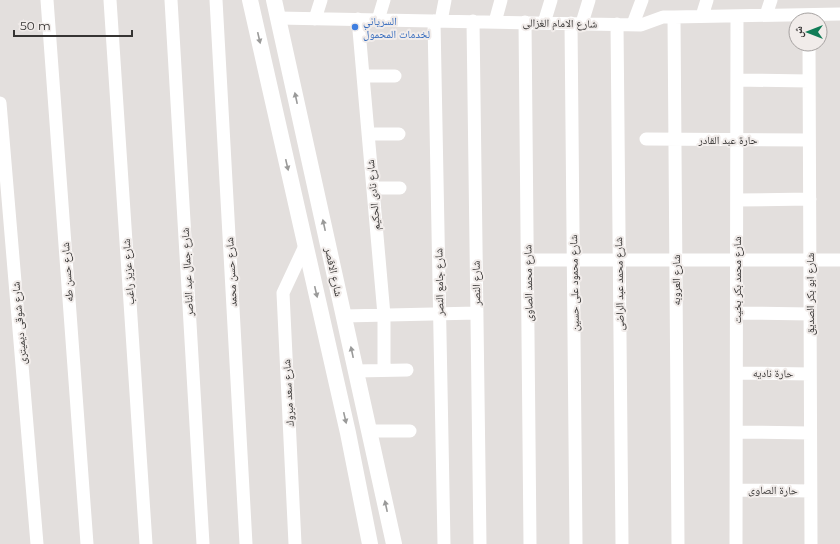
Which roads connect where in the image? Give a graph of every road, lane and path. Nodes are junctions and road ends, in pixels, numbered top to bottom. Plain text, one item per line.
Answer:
1 (47, 0) edge
2 (110, 0) edge
3 (171, 0) edge
4 (216, 0) edge
5 (250, 0) edge
6 (274, 0) edge
7 (321, 0) edge
8 (384, 0) edge
9 (445, 0) edge
10 (501, 0) edge
11 (551, 0) edge
12 (589, 0) edge
13 (642, 0) edge
14 (706, 0) edge
15 (771, 0) edge
16 (840, 14) edge
17 (766, 15) junction
18 (828, 15) edge
19 (702, 16) junction
20 (737, 16) junction
21 (788, 16) edge
22 (674, 17) junction
23 (278, 18) junction
24 (315, 19) junction
25 (358, 19) junction
26 (378, 20) junction
27 (437, 21) junction
28 (473, 21) junction
29 (495, 22) junction
30 (525, 22) junction
31 (544, 22) junction
32 (576, 23) junction
33 (617, 24) junction
34 (633, 24) junction
35 (809, 52) edge
36 (363, 76) junction
37 (395, 76) dead end
38 (737, 80) junction
39 (809, 80) junction
40 (0, 103) edge
41 (368, 134) junction
42 (399, 134) dead end
43 (646, 140) dead end
44 (675, 140) junction
45 (737, 140) junction
46 (809, 140) junction
47 (373, 188) junction
48 (400, 188) dead end
49 (810, 199) junction
50 (737, 200) junction
51 (305, 246) junction
52 (528, 260) junction
53 (574, 260) junction
54 (619, 260) junction
55 (676, 260) junction
56 (737, 260) junction
57 (810, 260) junction
58 (840, 260) edge
59 (477, 313) junction
60 (737, 313) junction
61 (440, 314) junction
62 (810, 314) junction
63 (384, 315) junction
64 (344, 316) junction
65 (384, 370) junction
66 (407, 370) dead end
67 (356, 371) junction
68 (737, 373) junction
69 (810, 374) junction
70 (369, 431) junction
71 (410, 431) dead end
72 (737, 432) junction
73 (810, 432) junction
74 (737, 490) junction
75 (810, 491) junction
76 (37, 544) edge
77 (87, 544) edge
78 (146, 544) edge
79 (203, 544) edge
80 (246, 544) edge
81 (295, 544) edge
82 (370, 544) edge
83 (394, 544) edge
84 (444, 544) edge
85 (480, 544) edge
86 (530, 544) edge
87 (576, 544) edge
88 (622, 544) edge
89 (678, 544) edge
90 (736, 544) edge
91 (811, 544) edge

1 - 77 street, شارع حسن طه
2 - 78 street, شارع عزيز راغب
3 - 79 street, شارع جمال عبد الناصر
4 - 80 street, شارع حسن محمد
5 -> 51 street, شارع الاقصر
6 - 23 street, شارع الاقصر
7 - 24 street
8 - 26 street
9 - 27 street, شارع جامع النصر
10 - 29 street
11 - 31 street
12 - 32 street, شارع محمود على حسين
13 - 34 street
14 - 19 street
15 - 17 street
16 - 18 street, شارع الامام الغزالى
17 - 20 street, شارع الامام الغزالى
17 - 21 street, شارع الامام الغزالى
19 - 20 street, شارع الامام الغزالى
19 - 22 street, شارع الامام الغزالى
20 - 38 street, شارع محمد بكر بخيت
22 - 34 street, شارع الامام الغزالى
22 - 44 street, شارع العروبه
23 - 24 street, شارع الامام الغزالى
64 -> 23 street, شارع الاقصر
24 - 25 street, شارع الامام الغزالى
25 - 26 street, شارع الامام الغزالى
25 - 36 street, شارع نادى الحكيم
26 - 27 street, شارع الامام الغزالى
27 - 28 street, شارع الامام الغزالى
27 - 61 street, شارع جامع النصر
28 - 29 street, شارع الامام الغزالى
28 - 59 street, شارع النصر
29 - 30 street, شارع الامام الغزالى
30 - 31 street, شارع الامام الغزالى
30 - 52 street, شارع محمد الصاوى
31 - 32 street, شارع الامام الغزالى
32 - 33 street, شارع الامام الغزالى
32 - 53 street, شارع محمود على حسين
33 - 34 street, شارع الامام الغزالى
33 - 54 street, شارع محمد عبد الراضى
35 - 39 street, شارع ابو بكر الصديق
36 - 37 street
36 - 41 street, شارع نادى الحكيم
38 - 39 street
38 - 45 street, شارع محمد بكر بخيت
39 - 46 street, شارع ابو بكر الصديق
40 - 76 street, شارع شوقى ديميترى
41 - 42 street
41 - 47 street, شارع نادى الحكيم
43 - 44 street, حارة عبد القادر
44 - 45 street, حارة عبد القادر
44 - 55 street, شارع العروبه
45 - 46 street, حارة عبد القادر
45 - 50 street, شارع محمد بكر بخيت
46 - 49 street, شارع ابو بكر الصديق
47 - 48 street
47 - 63 street, شارع نادى الحكيم
49 - 50 street
49 - 57 street, شارع ابو بكر الصديق
50 - 56 street, شارع محمد بكر بخيت
51 - 81 street, شارع سعد مبروك
51 -> 82 street, شارع الاقصر
52 - 53 street
52 - 86 street, شارع محمد الصاوى
53 - 54 street
53 - 87 street, شارع محمود على حسين
54 - 55 street
54 - 88 street, شارع محمد عبد الراضى
55 - 56 street
55 - 89 street, شارع العروبه
56 - 57 street
56 - 60 street, شارع محمد بكر بخيت
57 - 58 street
57 - 62 street, شارع ابو بكر الصديق
59 - 61 street
59 - 85 street, شارع النصر
60 - 62 street
60 - 68 street, شارع محمد بكر بخيت
61 - 63 street
61 - 84 street, شارع جامع النصر
62 - 69 street, شارع ابو بكر الصديق
63 - 64 street
63 - 65 street, شارع نادى الحكيم
67 -> 64 street, شارع الاقصر
65 - 66 street
65 - 67 street
67 - 70 street, شارع الاقصر
68 - 69 street, حارة ناديه
68 - 72 street, شارع محمد بكر بخيت
69 - 73 street, شارع ابو بكر الصديق
70 - 71 street
83 -> 70 street, شارع الاقصر
72 - 73 street
72 - 74 street, شارع محمد بكر بخيت
73 - 75 street, شارع ابو بكر الصديق
74 - 75 street, حارة الصاوى
74 - 90 street, شارع محمد بكر بخيت
75 - 91 street, شارع ابو بكر الصديق

